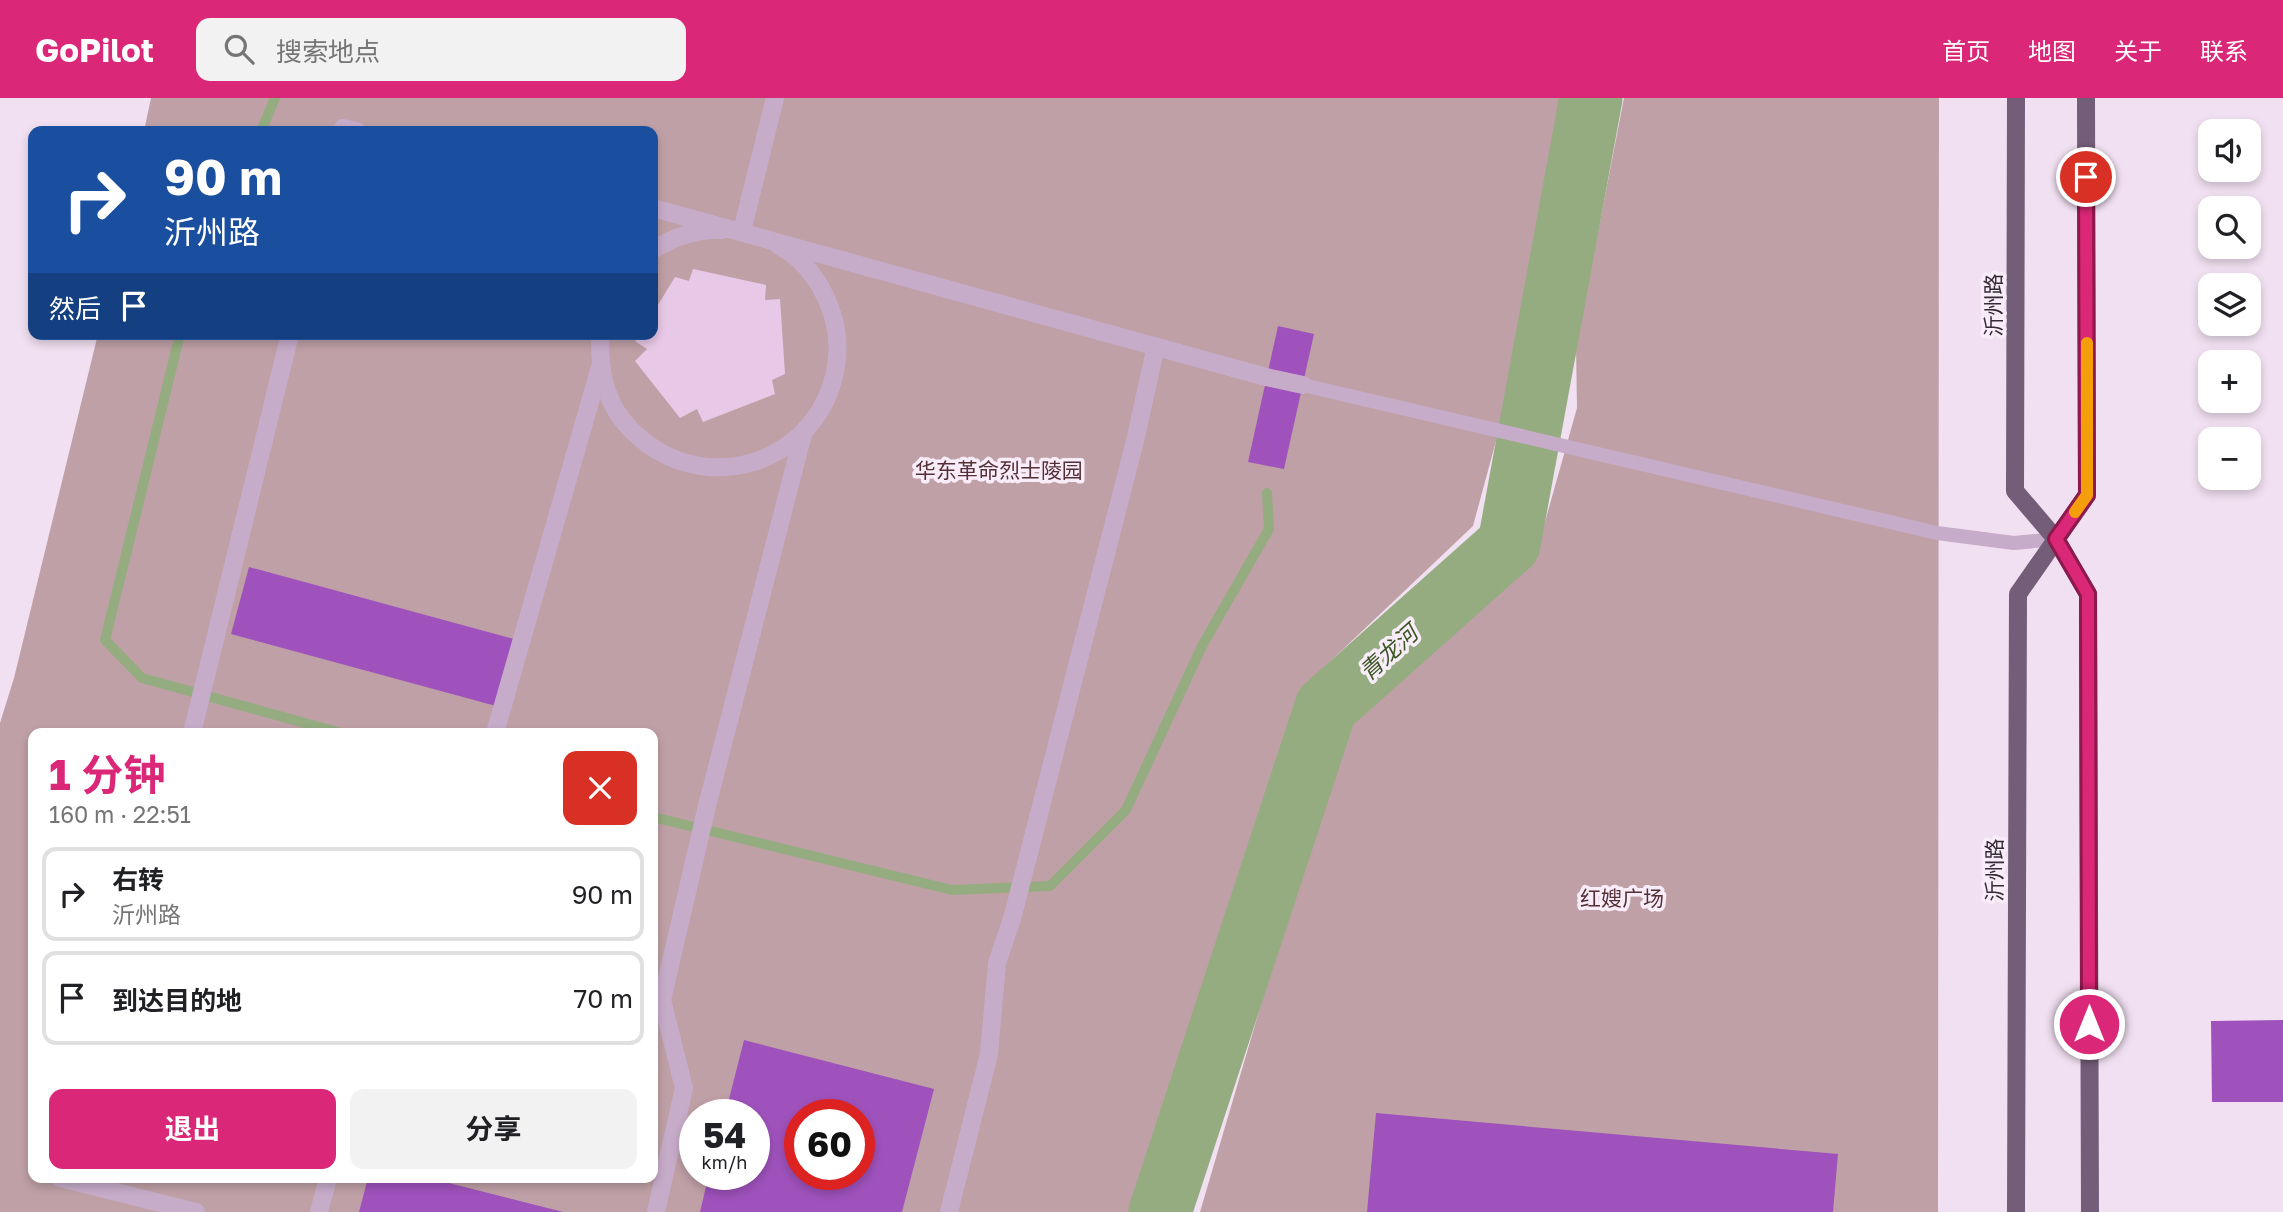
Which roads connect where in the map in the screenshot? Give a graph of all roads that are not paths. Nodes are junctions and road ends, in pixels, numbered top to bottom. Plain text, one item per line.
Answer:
1 (775, 98) edge
2 (2016, 98) edge
3 (2086, 98) edge
4 (658, 209) edge
5 (742, 231) junction
6 (658, 247) edge
7 (288, 340) edge
8 (600, 340) edge
9 (1156, 346) junction
10 (600, 367) junction
11 (1303, 385) joint
12 (803, 434) junction
13 (2056, 539) junction
14 (193, 728) edge
15 (496, 728) edge
16 (80, 1183) edge
17 (327, 1183) edge
18 (197, 1212) edge
19 (319, 1212) edge
20 (656, 1212) edge
21 (949, 1212) edge
22 (2016, 1212) edge
23 (2090, 1212) edge

1 - 5 street
2 - 13 main road, 沂州路
3 - 13 main road, 沂州路
4 - 5 street
5 - 6 street
5 - 9 street
5 - 12 street
7 - 14 street
8 - 10 street
9 - 11 street
9 - 21 street
10 - 12 street
10 - 15 street
11 - 13 lane
12 - 20 street
13 - 22 main road, 沂州路
13 - 23 main road, 沂州路
16 - 18 street
17 - 19 street

